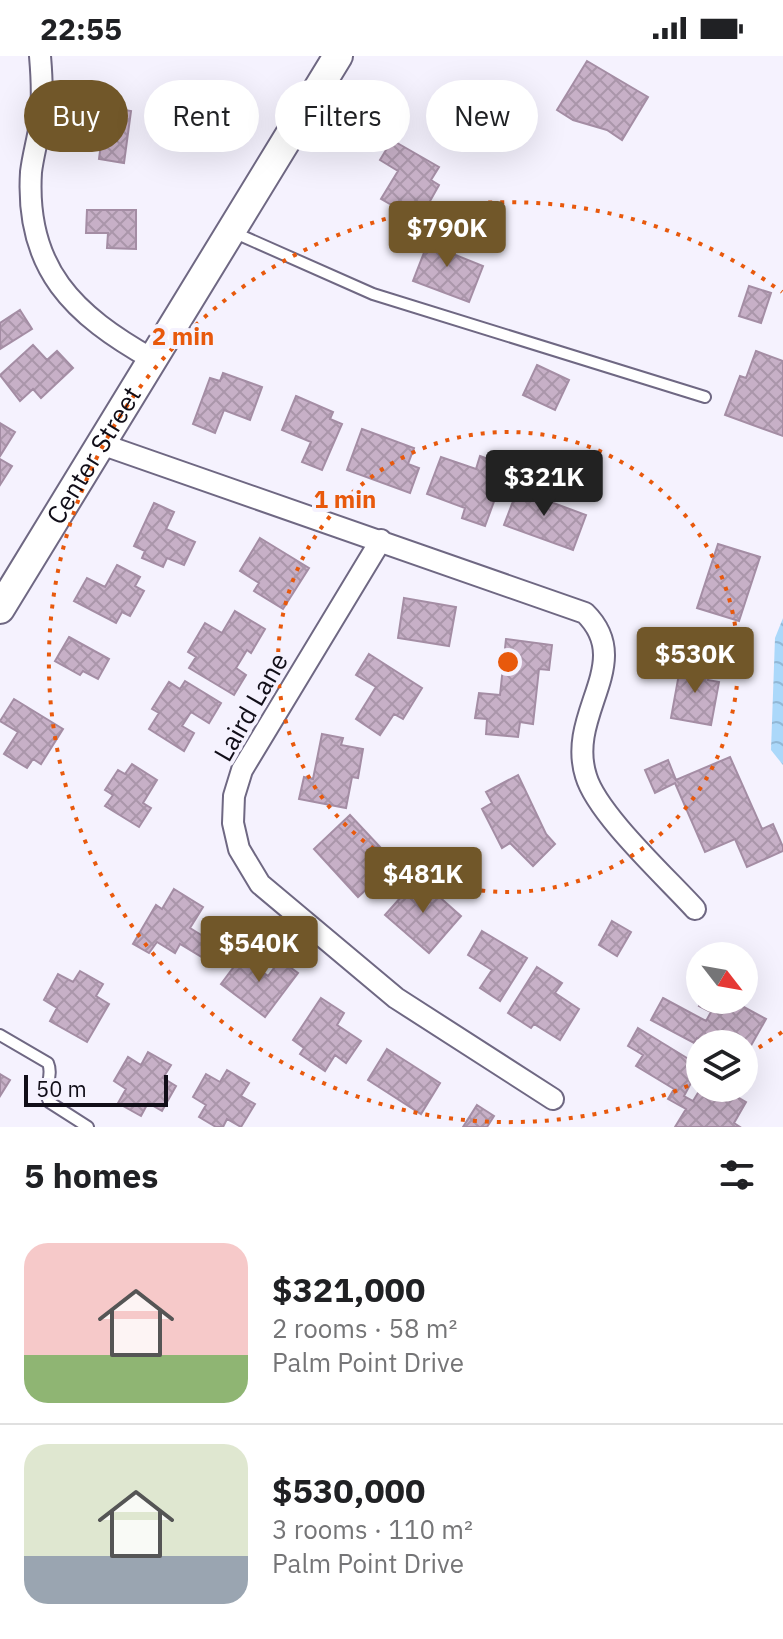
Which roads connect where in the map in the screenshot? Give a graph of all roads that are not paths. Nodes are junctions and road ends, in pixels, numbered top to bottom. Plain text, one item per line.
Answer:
1 (40, 56) edge
2 (338, 56) edge
3 (231, 231) junction
4 (152, 359) junction
5 (705, 397) dead end
6 (101, 444) junction
7 (381, 540) junction
8 (0, 609) edge
9 (695, 909) dead end
10 (0, 1035) edge
11 (553, 1099) dead end
12 (88, 1127) edge

1 - 4 street
2 - 3 street, Center Street
3 - 4 street, Center Street
3 - 5 lane
4 - 6 street, Center Street
6 - 7 street
6 - 8 street, Center Street
7 - 9 street
7 - 11 street, Laird Lane
10 - 12 lane

